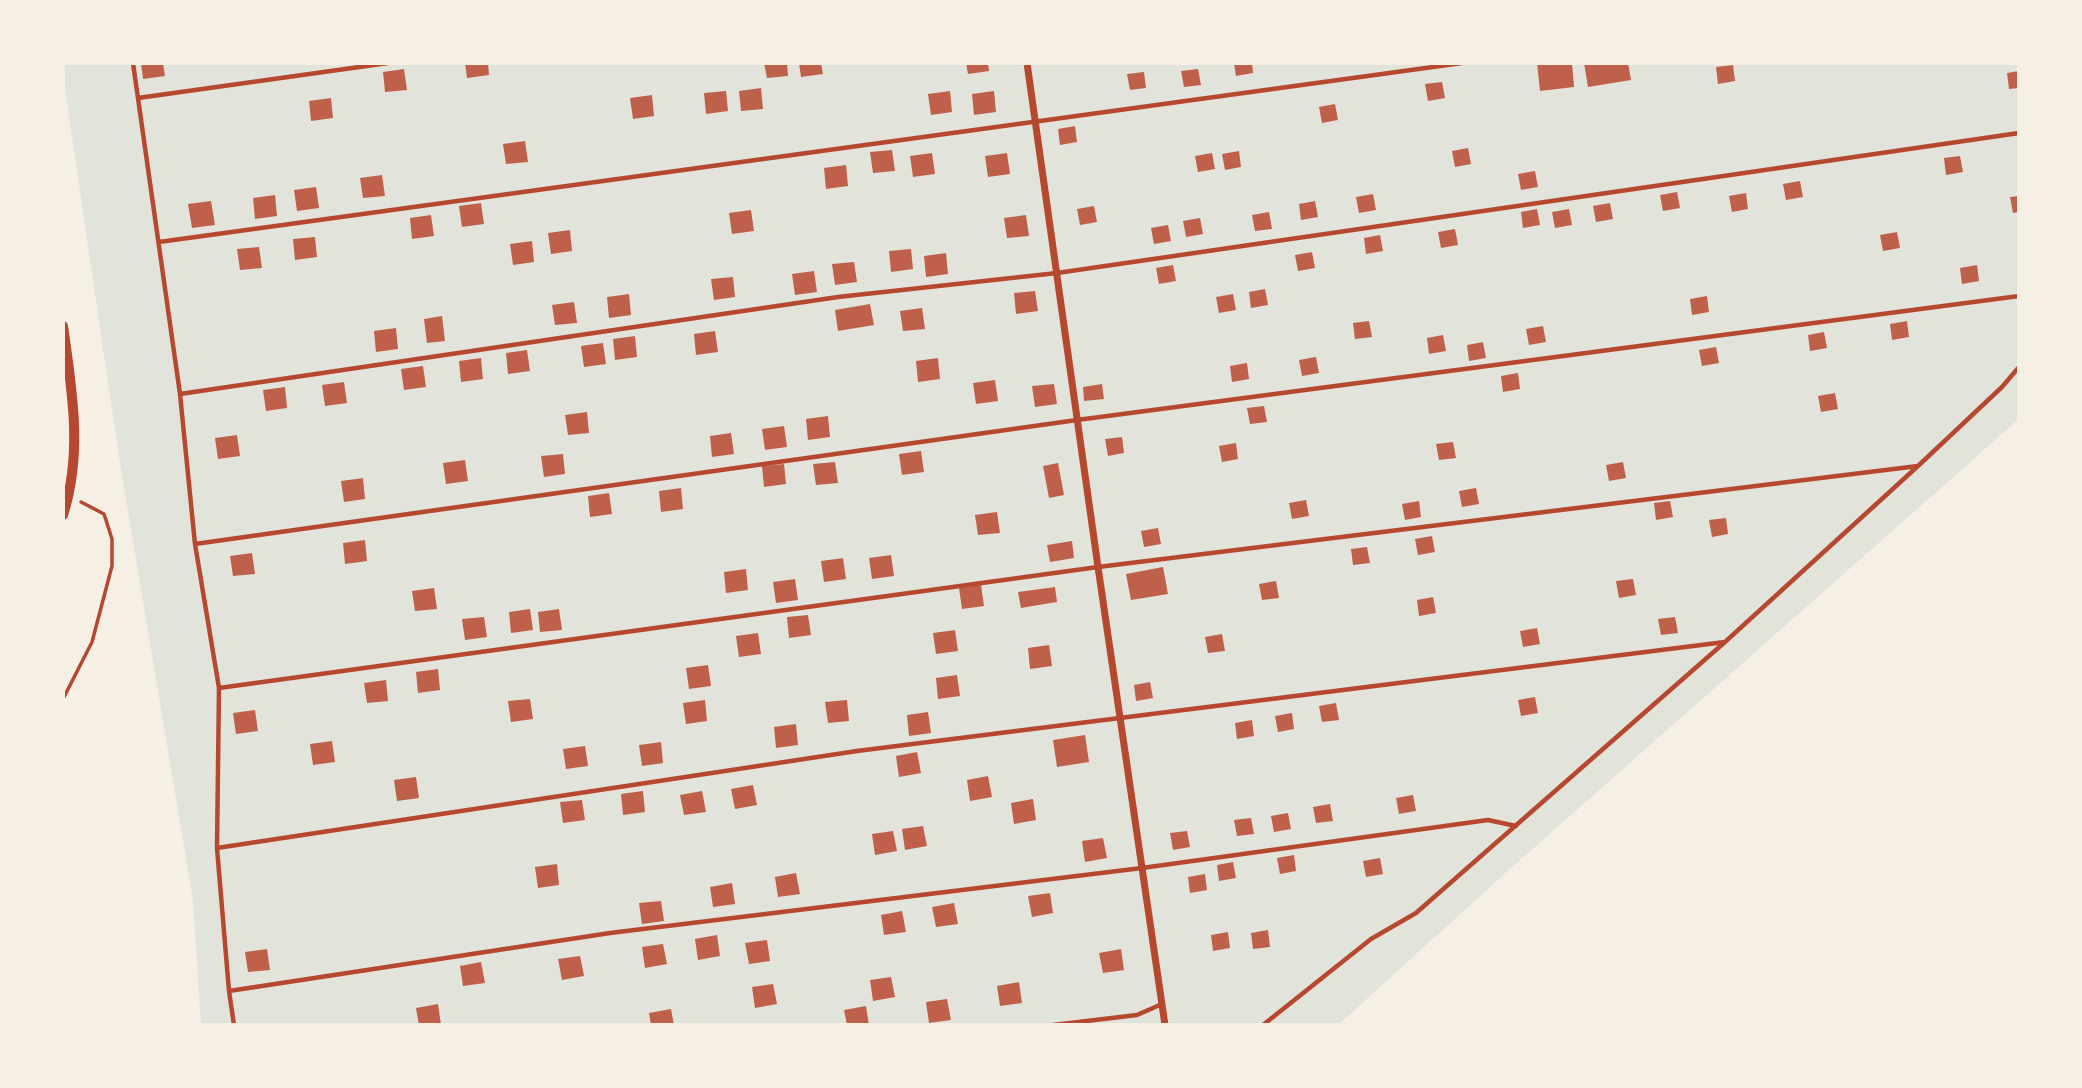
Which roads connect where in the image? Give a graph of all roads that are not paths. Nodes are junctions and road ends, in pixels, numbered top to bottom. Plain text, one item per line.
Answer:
1 (133, 63) edge
2 (388, 63) edge
3 (1027, 63) edge
4 (1462, 63) edge
5 (138, 98) junction
6 (1036, 122) junction
7 (2019, 133) edge
8 (159, 242) junction
9 (1057, 273) junction
10 (2019, 296) edge
11 (63, 326) edge
12 (2019, 367) edge
13 (180, 394) junction
14 (1077, 420) junction
15 (1918, 466) junction
16 (63, 515) edge
17 (195, 544) junction
18 (1098, 567) junction
19 (1726, 642) junction
20 (219, 688) junction
21 (1120, 718) junction
22 (1516, 826) junction
23 (217, 848) junction
24 (1142, 868) junction
25 (229, 990) junction
26 (1162, 1004) junction
27 (234, 1025) edge
28 (1053, 1025) edge
29 (1165, 1025) edge
30 (1263, 1025) edge

1 - 5 lane
2 - 5 lane
3 - 6 street
4 - 6 lane
5 - 8 lane
6 - 8 lane
6 - 9 street
7 - 9 lane
8 - 13 lane
9 - 13 lane
9 - 14 street
10 - 14 lane
11 - 16 street
12 - 15 lane
13 - 17 lane
14 - 17 lane
14 - 18 street
15 - 18 lane
15 - 19 lane
17 - 20 lane
18 - 20 lane
18 - 21 street
19 - 21 lane
19 - 22 lane
20 - 23 lane
21 - 23 lane
21 - 24 street
22 - 24 lane
22 - 30 lane
23 - 25 lane
24 - 25 lane
24 - 26 street
25 - 27 lane
26 - 28 lane
26 - 29 street

